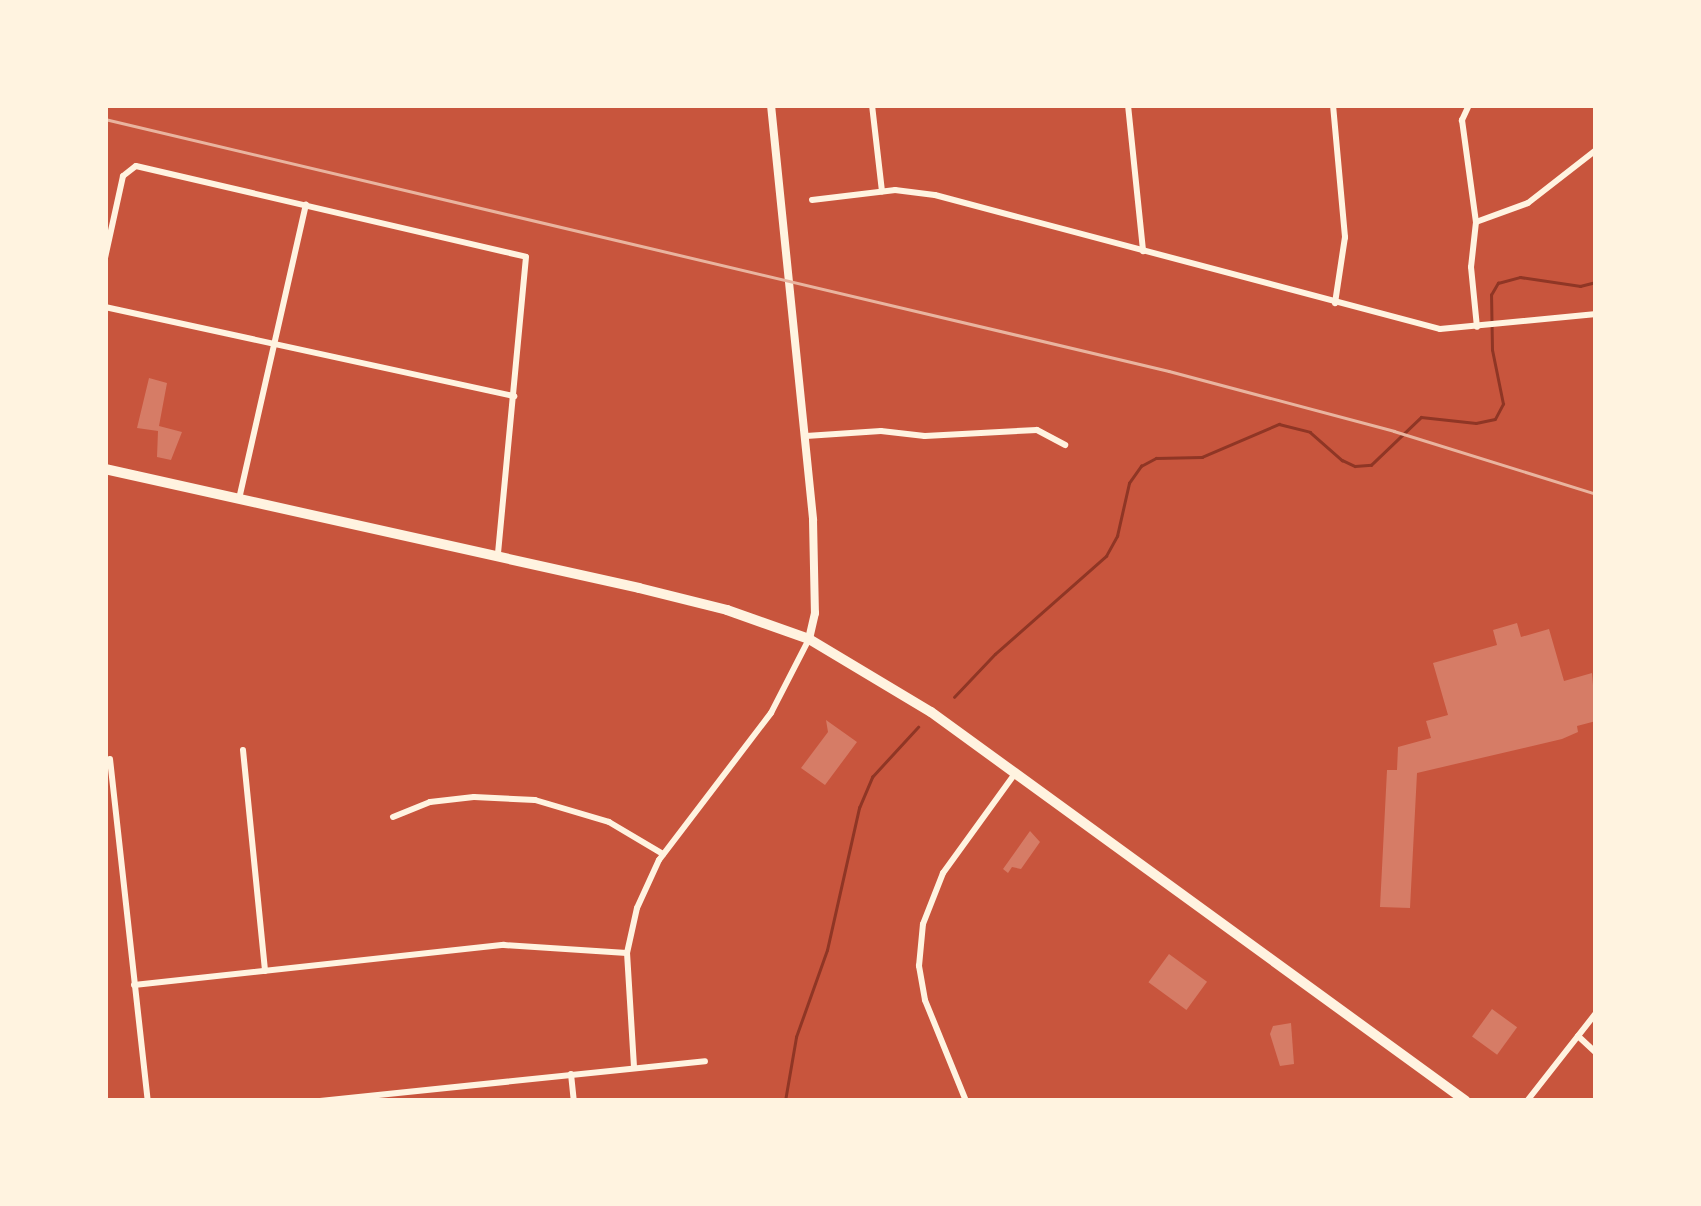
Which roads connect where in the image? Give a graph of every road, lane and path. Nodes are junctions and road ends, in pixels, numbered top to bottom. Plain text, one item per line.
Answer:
1 (771, 105) edge
2 (872, 105) edge
3 (1128, 105) edge
4 (1333, 105) edge
5 (1469, 105) edge
6 (1596, 150) edge
7 (882, 192) junction
8 (812, 200) dead end
9 (306, 205) junction
10 (1476, 222) junction
11 (1144, 251) junction
12 (105, 258) edge
13 (1336, 303) junction
14 (105, 307) edge
15 (1596, 314) edge
16 (1482, 326) junction
17 (273, 343) junction
18 (514, 396) junction
19 (806, 436) junction
20 (1065, 446) dead end
21 (105, 470) edge
22 (238, 500) junction
23 (498, 554) junction
24 (809, 639) junction
25 (243, 750) dead end
26 (110, 759) dead end
27 (1014, 775) junction
28 (393, 817) dead end
29 (663, 854) junction
30 (627, 953) junction
31 (266, 971) junction
32 (134, 985) junction
33 (1596, 1013) edge
34 (1578, 1036) junction
35 (1596, 1054) edge
36 (705, 1061) dead end
37 (634, 1067) junction
38 (571, 1074) junction
39 (435, 1089) junction
40 (148, 1101) edge
41 (320, 1101) edge
42 (436, 1101) edge
43 (574, 1101) edge
44 (966, 1101) edge
45 (1466, 1101) edge
46 (1527, 1101) edge

1 - 19 street
2 - 7 street
3 - 11 street
4 - 13 street
5 - 10 street
6 - 10 street
7 - 8 street
7 - 11 street
9 - 12 street
9 - 17 street
9 - 18 street
10 - 16 street
11 - 13 street
13 - 16 street
14 - 17 street
15 - 16 street
17 - 18 street
17 - 22 street
18 - 23 street
19 - 20 street
19 - 24 street
21 - 22 main road
22 - 23 main road
23 - 24 main road
24 - 27 main road
24 - 29 street
25 - 31 street
26 - 32 street
27 - 44 street
27 - 45 main road
28 - 29 street
29 - 30 street
30 - 31 street
30 - 37 street
31 - 32 street
32 - 40 street
33 - 34 street
34 - 35 street
34 - 46 street
36 - 37 street
37 - 38 street
38 - 39 street
38 - 43 street
39 - 41 street
39 - 42 street

